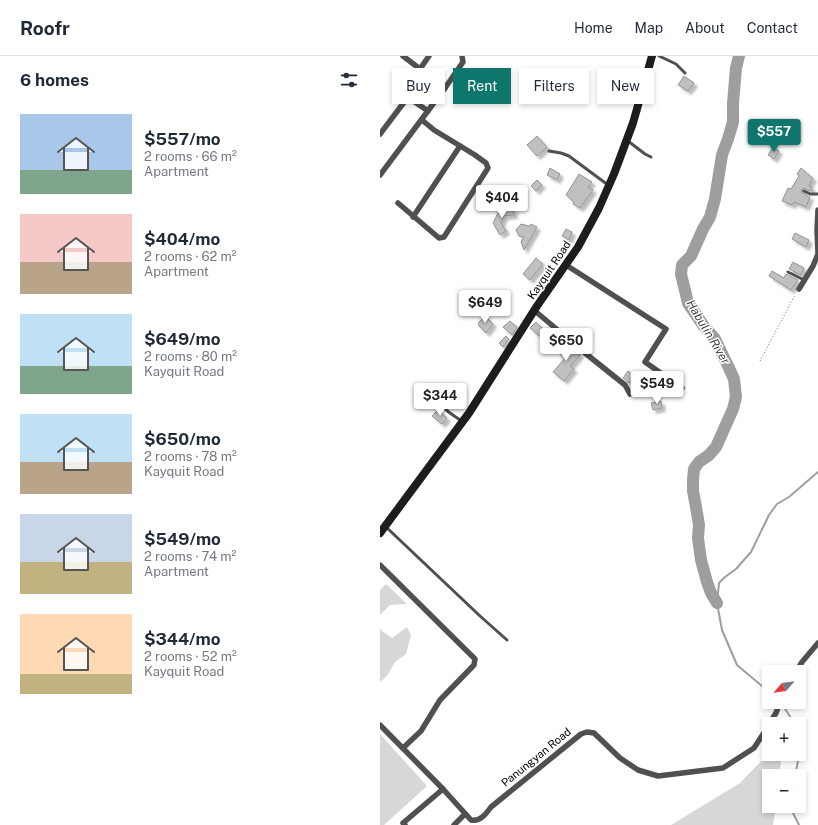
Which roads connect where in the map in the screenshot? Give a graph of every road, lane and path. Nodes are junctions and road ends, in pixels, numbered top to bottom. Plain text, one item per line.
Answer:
1 (403, 56) edge
2 (429, 56) edge
3 (462, 56) edge
4 (652, 56) edge
5 (659, 56) edge
6 (419, 68) edge
7 (421, 68) edge
8 (686, 73) dead end
9 (445, 88) edge
10 (434, 104) edge
11 (428, 112) junction
12 (422, 120) junction
13 (380, 134) edge
14 (627, 140) junction
15 (460, 146) junction
16 (549, 150) dead end
17 (652, 157) dead end
18 (380, 175) edge
19 (609, 186) junction
20 (804, 191) dead end
21 (818, 194) edge
22 (398, 203) dead end
23 (818, 210) edge
24 (413, 217) junction
25 (566, 265) junction
26 (788, 272) dead end
27 (804, 280) junction
28 (799, 289) joint
29 (535, 310) junction
30 (760, 360) dead end
31 (682, 388) dead end
32 (630, 394) dead end
33 (438, 403) dead end
34 (463, 422) junction
35 (382, 529) edge
36 (380, 565) edge
37 (507, 640) dead end
38 (818, 643) edge
39 (800, 665) edge
40 (380, 725) edge
41 (762, 735) edge
42 (403, 748) junction
43 (443, 789) junction
44 (465, 814) junction
45 (475, 823) edge
46 (405, 825) edge
47 (454, 825) edge

1 - 6 street
2 - 7 street
3 - 9 street
4 - 14 street, Kayquit Road
5 - 8 lane
10 - 11 street
11 - 12 street
11 - 13 street
12 - 15 street
12 - 18 street
14 - 17 lane
14 - 19 street, Kayquit Road
15 - 24 street
15 - 24 street
16 - 19 lane
19 - 25 street, Kayquit Road
20 - 21 lane
22 - 24 street
23 - 27 street
25 - 29 street, Kayquit Road
25 - 31 street
26 - 27 lane
27 - 28 street
28 - 30 path
29 - 32 street
29 - 34 street, Kayquit Road
33 - 34 lane
34 - 35 street, Kayquit Road
35 - 37 lane
36 - 42 street
38 - 39 street
40 - 42 street, Panungyan Road
41 - 45 street, Panungyan Road
42 - 43 street, Panungyan Road
43 - 44 street, Panungyan Road
43 - 46 street
44 - 45 street, Panungyan Road
44 - 47 street

